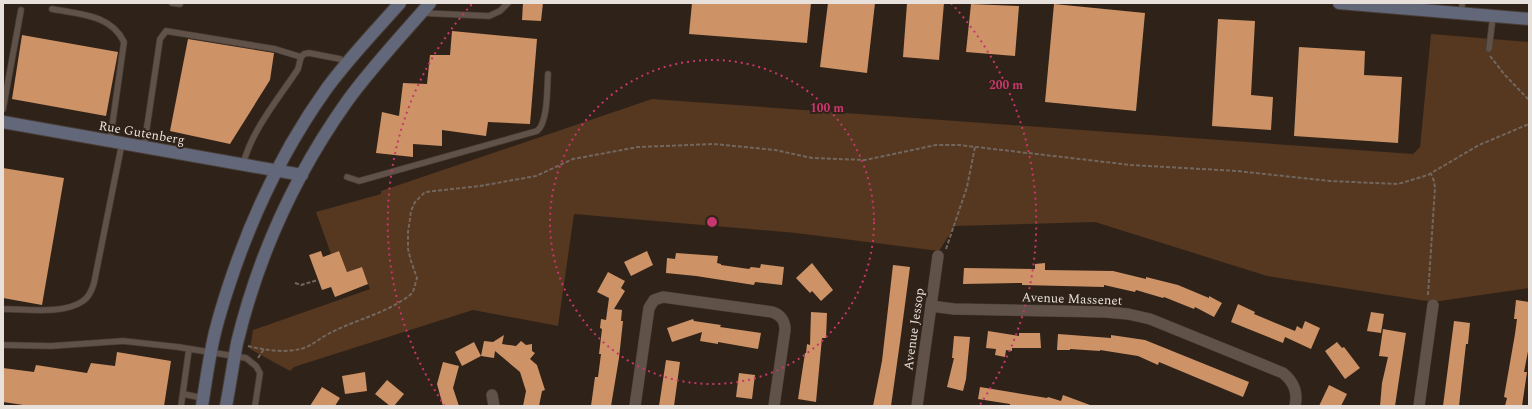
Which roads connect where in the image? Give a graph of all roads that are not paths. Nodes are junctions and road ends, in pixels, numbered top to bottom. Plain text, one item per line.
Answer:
1 (172, 3) edge
2 (180, 3) edge
3 (400, 3) edge
4 (430, 3) edge
5 (508, 3) edge
6 (1339, 3) edge
7 (1355, 4) edge
8 (1462, 8) edge
9 (52, 9) dead end
10 (21, 10) dead end
11 (422, 12) junction
12 (1493, 16) junction
13 (1529, 20) edge
14 (1488, 49) road end
15 (301, 57) junction
16 (347, 64) junction
17 (548, 74) dead end
18 (3, 109) edge
19 (3, 122) edge
20 (110, 141) junction
21 (122, 143) junction
22 (144, 147) junction
23 (244, 164) junction
24 (277, 170) junction
25 (302, 175) junction
26 (347, 177) dead end
27 (942, 254) road end
28 (1430, 302) road end
29 (930, 306) junction
30 (3, 309) edge
31 (3, 345) edge
32 (188, 349) junction
33 (210, 353) junction
34 (235, 356) junction
35 (183, 394) junction
36 (203, 402) edge
37 (181, 406) edge
38 (226, 406) edge
39 (255, 406) edge
40 (635, 406) edge
41 (774, 406) edge
42 (917, 406) edge
43 (1295, 406) edge
44 (1419, 406) edge

1 - 2 lane
3 - 16 street
4 - 11 street
5 - 11 lane
6 - 7 street
7 - 8 street
8 - 12 street
9 - 20 lane
10 - 18 lane
11 - 25 street
12 - 13 street
12 - 14 lane
15 - 16 lane
15 - 22 lane
15 - 23 lane
16 - 24 street
17 - 26 lane
19 - 20 street, Rue Gutenberg
20 - 21 street, Rue Gutenberg
21 - 22 street, Rue Gutenberg
21 - 30 lane
22 - 23 street, Rue Gutenberg
23 - 24 street, Rue Gutenberg
24 - 25 street, Rue Gutenberg
24 - 33 street
25 - 34 street
27 - 29 street, Avenue Jessop
28 - 44 street
29 - 42 street, Avenue Jessop
29 - 43 street, Avenue Massenet
31 - 32 lane
32 - 33 lane
32 - 35 lane
33 - 34 lane
33 - 36 street
34 - 38 street
34 - 39 lane
35 - 36 lane
35 - 37 lane
40 - 41 street

